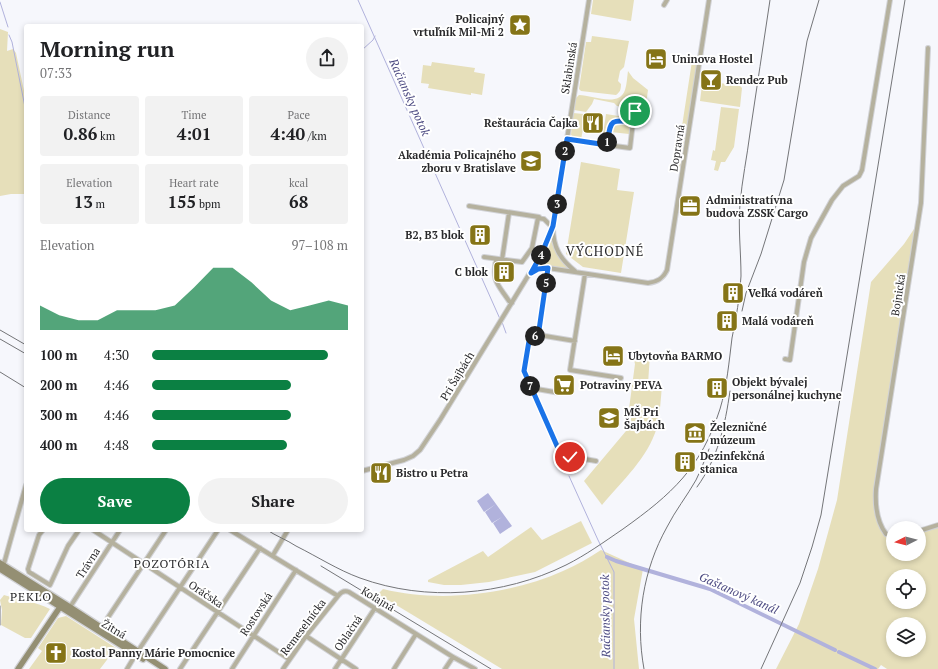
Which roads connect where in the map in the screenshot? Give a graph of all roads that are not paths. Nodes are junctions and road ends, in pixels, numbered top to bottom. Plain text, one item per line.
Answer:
1 (589, 0) edge
2 (668, 0) edge
3 (709, 0) edge
4 (890, 0) edge
5 (664, 5) dead end
6 (928, 48) dead end
7 (635, 111) dead end
8 (634, 122) junction
9 (567, 139) junction
10 (607, 145) junction
11 (468, 206) dead end
12 (509, 213) junction
13 (539, 218) junction
14 (553, 226) junction
15 (484, 257) dead end
16 (496, 259) junction
17 (502, 260) junction
18 (548, 268) junction
19 (576, 272) junction
20 (531, 273) junction
21 (585, 274) junction
22 (512, 303) junction
23 (537, 332) junction
24 (575, 341) junction
25 (785, 359) dead end
26 (621, 378) dead end
27 (531, 388) junction
28 (560, 393) dead end
29 (561, 455) junction
30 (596, 461) dead end
31 (564, 462) dead end
32 (364, 470) edge
33 (24, 494) edge
34 (938, 525) edge
35 (926, 529) edge
36 (41, 532) edge
37 (78, 532) edge
38 (96, 532) edge
39 (119, 532) edge
40 (165, 532) edge
41 (217, 532) edge
42 (233, 532) edge
43 (287, 532) edge
44 (886, 534) edge
45 (112, 543) junction
46 (260, 548) junction
47 (272, 555) junction
48 (144, 564) junction
49 (2, 567) edge
50 (296, 570) junction
51 (180, 587) junction
52 (338, 596) junction
53 (57, 599) junction
54 (60, 607) junction
55 (70, 607) junction
56 (375, 608) junction
57 (217, 612) junction
58 (105, 622) dead end
59 (416, 634) junction
60 (253, 636) junction
61 (306, 636) junction
62 (140, 648) dead end
63 (453, 657) junction
64 (133, 659) dead end
65 (289, 659) junction
66 (341, 660) junction
67 (18, 669) edge
68 (126, 669) edge
69 (158, 669) edge
70 (165, 669) edge
71 (180, 669) edge
72 (232, 669) edge
73 (283, 669) edge
74 (335, 669) edge
75 (356, 669) edge
76 (394, 669) edge
77 (445, 669) edge
78 (475, 669) edge

1 - 9 street, Sklabinská
2 - 5 street
3 - 21 street, Dopravná
4 - 25 street
6 - 44 street, Bojnická
7 - 8 street
8 - 10 street
8 - 10 street
9 - 10 street
9 - 14 street, Sklabinská
11 - 12 street
12 - 13 street
12 - 17 street
13 - 14 street
13 - 17 street
14 - 19 street
14 - 20 street, Sklabinská
15 - 16 street
16 - 17 street
16 - 22 street
18 - 19 street
18 - 20 street
18 - 23 street
19 - 21 street
20 - 22 street, Pri Šajbách
21 - 24 street
22 - 32 street, Pri Šajbách
23 - 24 street
23 - 27 street
24 - 26 street
27 - 28 street
27 - 29 street
29 - 30 street
29 - 31 street
33 - 49 street
34 - 35 street
36 - 37 street
38 - 45 street, Oráčska
39 - 45 street, Trávna
40 - 48 street
41 - 51 street
42 - 46 street
43 - 47 street
45 - 48 street, Oráčska
45 - 55 street, Trávna
46 - 47 street
46 - 57 street
47 - 50 street
48 - 51 street, Oráčska
48 - 58 street
49 - 53 main road, Žitná
49 - 54 main road, Žitná
50 - 52 street
50 - 60 street, Rostovská
51 - 57 street, Oráčska
51 - 62 street
52 - 56 street, Koľajná
52 - 61 street, Remeselnícka
53 - 54 main road
53 - 55 main road, Žitná
54 - 55 main road
54 - 67 main road
54 - 69 main road, Žitná
55 - 70 main road, Žitná
56 - 59 street, Koľajná
56 - 66 street, Oblačná
57 - 60 street, Oráčska
57 - 71 street
59 - 63 street, Koľajná
59 - 76 street
60 - 65 street, Oráčska
60 - 72 street, Rostovská
61 - 65 street, Remeselnícka
61 - 66 street
63 - 77 street
63 - 78 street, Koľajná
64 - 68 street
65 - 73 street, Remeselnícka
66 - 74 street, Oblačná
66 - 75 street

